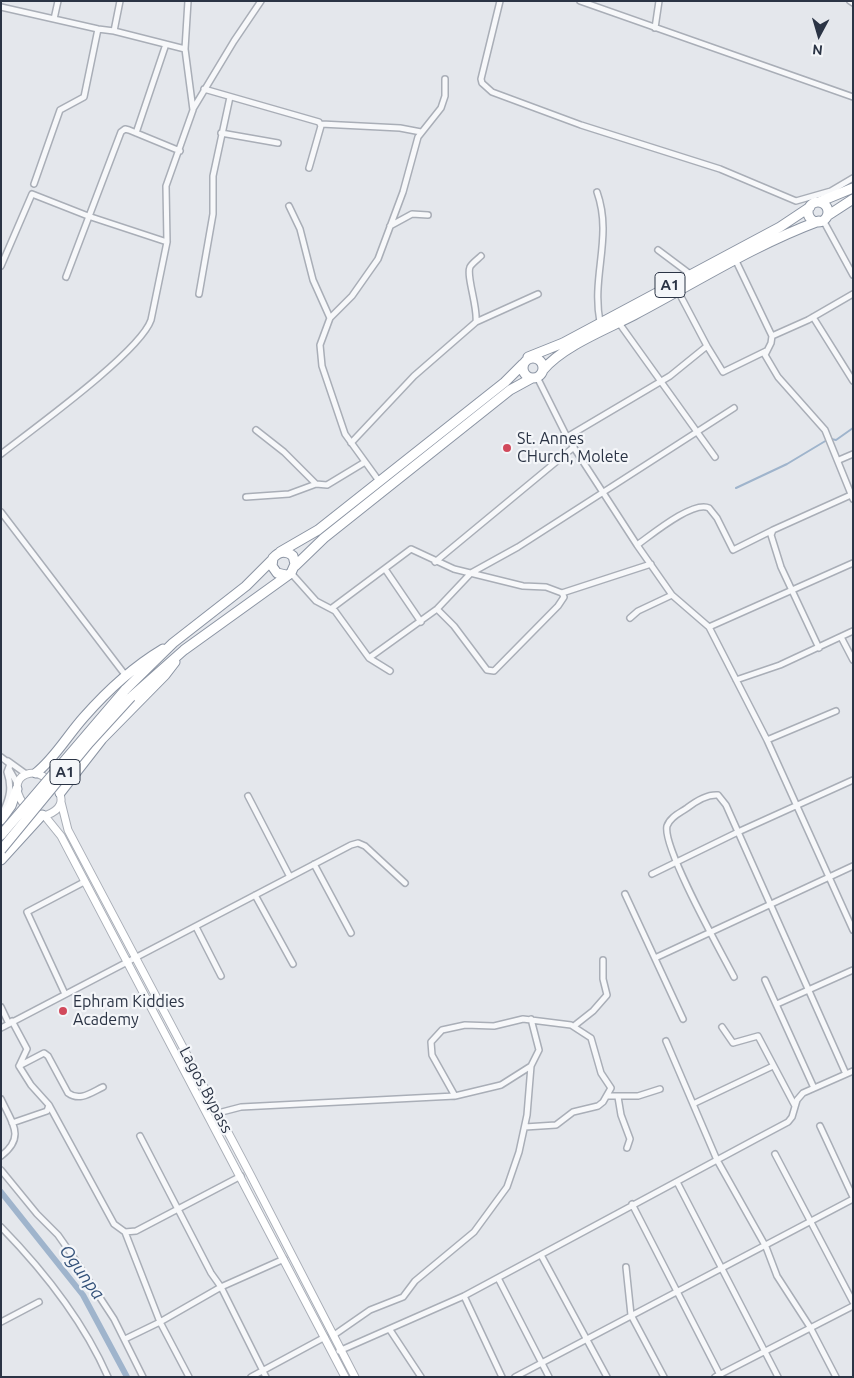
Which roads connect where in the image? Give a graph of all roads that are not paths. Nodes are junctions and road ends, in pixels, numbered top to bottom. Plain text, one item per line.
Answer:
1 (58, 1) edge
2 (120, 1) edge
3 (188, 1) edge
4 (260, 1) edge
5 (500, 1) edge
6 (581, 1) edge
7 (659, 1) edge
8 (1, 7) edge
9 (54, 19) junction
10 (655, 28) junction
11 (98, 29) junction
12 (114, 31) junction
13 (166, 44) junction
14 (185, 49) junction
15 (444, 79) dead end
16 (204, 89) junction
17 (853, 96) edge
18 (230, 97) junction
19 (192, 110) junction
20 (321, 124) junction
21 (421, 132) junction
22 (136, 133) junction
23 (222, 133) junction
24 (278, 143) dead end
25 (180, 151) junction
26 (309, 168) dead end
27 (853, 178) edge
28 (34, 184) dead end
29 (853, 188) edge
30 (598, 192) dead end
31 (853, 199) edge
32 (819, 202) junction
33 (289, 206) dead end
34 (810, 207) junction
35 (428, 215) dead end
36 (88, 216) junction
37 (823, 219) junction
38 (390, 226) junction
39 (168, 242) junction
40 (658, 250) dead end
41 (482, 256) dead end
42 (736, 260) junction
43 (2, 263) edge
44 (690, 274) junction
45 (853, 275) edge
46 (66, 276) dead end
47 (678, 292) junction
48 (199, 294) dead end
49 (538, 294) dead end
50 (853, 294) edge
51 (814, 317) junction
52 (330, 318) junction
53 (476, 322) junction
54 (600, 322) junction
55 (618, 323) junction
56 (772, 336) junction
57 (707, 346) junction
58 (766, 351) junction
59 (526, 360) junction
60 (543, 370) junction
61 (535, 378) junction
62 (661, 381) junction
63 (853, 381) edge
64 (734, 408) dead end
65 (256, 430) dead end
66 (696, 432) junction
67 (567, 437) junction
68 (351, 443) junction
69 (574, 447) junction
70 (1, 454) edge
71 (853, 454) edge
72 (715, 457) dead end
73 (838, 460) junction
74 (365, 462) junction
75 (379, 481) junction
76 (316, 484) junction
77 (604, 491) junction
78 (852, 496) edge
79 (246, 497) dead end
80 (1, 512) edge
81 (773, 530) junction
82 (637, 546) junction
83 (276, 555) junction
84 (435, 562) junction
85 (853, 563) edge
86 (651, 564) junction
87 (385, 569) junction
88 (290, 571) junction
89 (470, 573) junction
90 (791, 590) junction
91 (562, 593) junction
92 (672, 595) junction
93 (332, 608) junction
94 (437, 609) junction
95 (630, 618) dead end
96 (422, 622) junction
97 (709, 627) junction
98 (853, 631) edge
99 (841, 636) junction
100 (173, 643) junction
101 (819, 648) junction
102 (184, 650) junction
103 (369, 658) junction
104 (853, 660) edge
105 (390, 671) dead end
106 (126, 676) junction
107 (736, 680) junction
108 (128, 693) junction
109 (836, 711) dead end
110 (767, 740) junction
111 (1, 756) edge
112 (10, 764) junction
113 (31, 773) junction
114 (853, 780) edge
115 (17, 786) junction
116 (248, 796) dead end
117 (60, 798) junction
118 (797, 806) junction
119 (1, 814) edge
120 (43, 815) junction
121 (1, 820) edge
122 (738, 832) junction
123 (1, 835) edge
124 (1, 850) edge
125 (1, 860) edge
126 (676, 861) junction
127 (314, 864) junction
128 (853, 866) edge
129 (652, 874) dead end
130 (290, 876) junction
131 (830, 877) junction
132 (84, 882) junction
133 (405, 883) dead end
134 (625, 894) dead end
135 (255, 896) junction
136 (771, 904) junction
137 (196, 927) junction
138 (853, 930) edge
139 (711, 931) junction
140 (351, 934) dead end
141 (136, 957) junction
142 (655, 958) junction
143 (603, 960) dead end
144 (127, 962) junction
145 (293, 964) dead end
146 (853, 970) edge
147 (221, 976) dead end
148 (734, 977) dead end
149 (765, 980) dead end
150 (810, 990) junction
151 (65, 994) junction
152 (777, 1004) junction
153 (1, 1007) edge
154 (531, 1019) junction
155 (683, 1019) dead end
156 (10, 1022) junction
157 (574, 1026) junction
158 (722, 1027) dead end
159 (1, 1028) edge
160 (666, 1041) dead end
161 (20, 1066) junction
162 (531, 1066) junction
163 (773, 1066) junction
164 (853, 1071) edge
165 (846, 1074) junction
166 (103, 1087) dead end
167 (814, 1088) junction
168 (660, 1090) dead end
169 (455, 1096) junction
170 (608, 1096) junction
171 (618, 1097) junction
172 (1, 1100) edge
173 (693, 1104) junction
174 (49, 1105) junction
175 (796, 1106) junction
176 (218, 1113) junction
177 (12, 1123) junction
178 (820, 1126) dead end
179 (525, 1127) junction
180 (140, 1136) dead end
181 (627, 1148) dead end
182 (775, 1154) dead end
183 (1, 1156) edge
184 (717, 1160) junction
185 (1, 1170) edge
186 (241, 1176) junction
187 (677, 1182) junction
188 (853, 1198) edge
189 (632, 1204) junction
190 (178, 1208) junction
191 (812, 1221) junction
192 (1, 1227) edge
193 (125, 1232) junction
194 (766, 1247) junction
195 (540, 1255) junction
196 (284, 1259) junction
197 (626, 1267) dead end
198 (722, 1269) junction
199 (498, 1278) junction
200 (222, 1287) junction
201 (678, 1292) junction
202 (464, 1296) junction
203 (39, 1302) dead end
204 (853, 1302) edge
205 (853, 1306) edge
206 (631, 1315) junction
207 (1, 1322) edge
208 (160, 1322) junction
209 (810, 1327) junction
210 (390, 1330) junction
211 (334, 1335) junction
212 (325, 1337) junction
213 (125, 1339) junction
214 (587, 1340) junction
215 (342, 1350) junction
216 (764, 1350) junction
217 (334, 1353) junction
218 (541, 1363) junction
219 (263, 1370) junction
220 (718, 1376) edge
221 (108, 1377) edge
222 (143, 1377) edge
223 (189, 1377) edge
224 (251, 1377) edge
225 (266, 1377) edge
226 (345, 1377) edge
227 (355, 1377) edge
228 (421, 1377) edge
229 (502, 1377) edge
230 (515, 1377) edge
231 (549, 1377) edge
232 (607, 1377) edge
233 (664, 1377) edge
234 (778, 1377) edge
235 (836, 1377) edge

1 - 9 street
2 - 12 street
3 - 14 street
4 - 16 street
5 - 27 street
6 - 10 street
7 - 10 street
8 - 9 street
9 - 11 street
10 - 17 street
11 - 12 street
11 - 28 street
12 - 13 street
13 - 14 street
13 - 22 street
14 - 19 street
15 - 21 street
16 - 18 street
16 - 19 street
18 - 20 street
18 - 23 street
19 - 25 street
20 - 21 street
20 - 26 street
21 - 38 street
22 - 25 street
22 - 36 street
23 - 24 street
23 - 48 street
25 - 39 street
29 - 32 highway
30 - 54 street
31 - 37 highway, A1
32 - 34 highway
32 - 37 highway
33 - 52 street
34 - 37 highway
34 - 44 highway, A1
35 - 38 street
36 - 39 street
36 - 43 street
36 - 46 street
37 - 42 highway, A1
37 - 45 street
38 - 52 street
39 - 70 street
40 - 44 street
41 - 53 street
42 - 47 highway, A1
42 - 56 street
44 - 54 highway, A1
47 - 55 highway, A1
47 - 57 street
49 - 53 street
50 - 51 street
51 - 56 street
51 - 63 street
52 - 68 street
53 - 68 street
54 - 59 highway, A1
55 - 60 highway, A1
55 - 62 street
56 - 58 street
57 - 58 street
57 - 62 street
58 - 73 street
59 - 60 highway
59 - 61 highway
59 - 75 highway, A1
60 - 61 highway
61 - 67 street
61 - 88 highway, A1
62 - 66 street
62 - 67 street
64 - 66 street
65 - 76 street
66 - 72 street
66 - 77 street
67 - 69 street
68 - 74 street
69 - 77 street
69 - 84 street
71 - 73 street
73 - 78 street
74 - 75 street
74 - 76 street
75 - 83 highway, A1
76 - 79 street
77 - 82 street
77 - 89 street
78 - 81 street
80 - 106 street
81 - 82 street
81 - 90 street
82 - 86 street
83 - 88 highway
83 - 88 highway
83 - 100 highway, A1
84 - 87 street
84 - 89 street
85 - 90 street
86 - 91 street
86 - 92 street
87 - 93 street
87 - 96 street
88 - 93 street
88 - 102 highway, A1
89 - 91 street
89 - 94 street
90 - 97 street
90 - 101 street
91 - 94 street
92 - 95 street
92 - 97 street
93 - 103 street
94 - 96 street
96 - 103 street
97 - 107 street
98 - 99 street
99 - 101 street
99 - 104 street
100 - 106 highway
100 - 108 highway, A1
101 - 107 street
102 - 108 highway, A1
102 - 117 highway
103 - 105 street
106 - 113 highway
107 - 110 street
108 - 123 highway, A1, bridge
108 - 124 highway, A1, bridge
109 - 110 street
110 - 118 street
111 - 112 street
111 - 113 street
112 - 115 street
112 - 119 street
113 - 115 main road
113 - 117 main road
114 - 118 street
115 - 120 main road
115 - 121 highway
116 - 130 street
117 - 120 main road
117 - 141 main road, Lagos Bypass
118 - 122 street
118 - 131 street
120 - 125 highway
120 - 132 main road, Lagos Bypass
122 - 126 street
122 - 126 street
122 - 136 street
126 - 129 street
126 - 139 street
127 - 130 street
127 - 133 street
127 - 140 street
128 - 131 street
130 - 135 street
131 - 136 street
131 - 138 street
132 - 144 main road, Lagos Bypass
132 - 151 street
134 - 142 street
135 - 137 street
135 - 145 street
136 - 139 street
136 - 150 street
137 - 141 street
137 - 147 street
139 - 142 street
139 - 148 street
141 - 144 street
141 - 176 main road, Lagos Bypass
142 - 155 street
143 - 157 street
144 - 151 street
144 - 186 main road, Lagos Bypass
146 - 150 street
149 - 152 street
150 - 152 street
150 - 165 street
151 - 156 street
152 - 167 street
153 - 156 street
154 - 157 street
154 - 162 street
154 - 169 street
156 - 159 street
156 - 161 street
157 - 170 street
158 - 163 street
160 - 173 street
161 - 166 street
161 - 174 street
162 - 169 street
162 - 179 street
163 - 173 street
163 - 175 street
164 - 165 street
165 - 167 street
167 - 175 street
168 - 171 street
169 - 176 street
170 - 171 street
170 - 179 street
171 - 181 street
172 - 177 street
173 - 184 street
174 - 177 street
174 - 193 street
175 - 184 street
176 - 211 main road, Lagos Bypass
177 - 183 street
178 - 188 street
179 - 211 street
180 - 190 street
182 - 191 street
184 - 187 street
184 - 194 street
185 - 213 street
186 - 190 street
186 - 196 main road, Lagos Bypass
187 - 189 street
187 - 198 street
188 - 191 street
189 - 195 street
189 - 201 street
190 - 193 street
190 - 200 street
191 - 194 street
191 - 204 street
192 - 221 street
193 - 208 street
194 - 198 street
194 - 209 street
195 - 199 street
195 - 214 street
196 - 200 street
196 - 212 main road, Lagos Bypass
197 - 206 street
198 - 201 street
198 - 216 street
199 - 202 street
199 - 218 street
200 - 208 street
200 - 219 street
201 - 206 street
201 - 220 street
202 - 210 street
202 - 229 street
203 - 207 street
205 - 209 street
206 - 214 street
206 - 233 street
208 - 213 street
208 - 223 street
209 - 216 street
209 - 235 street
210 - 215 street
210 - 228 street
211 - 215 main road, Lagos Bypass
212 - 217 main road, Lagos Bypass
212 - 219 street
213 - 222 street
214 - 218 street
214 - 232 street
215 - 217 street
215 - 227 main road, Lagos Bypass
216 - 220 street
216 - 234 street
217 - 226 main road, Lagos Bypass
218 - 230 street
218 - 231 street
219 - 224 street
219 - 225 street

